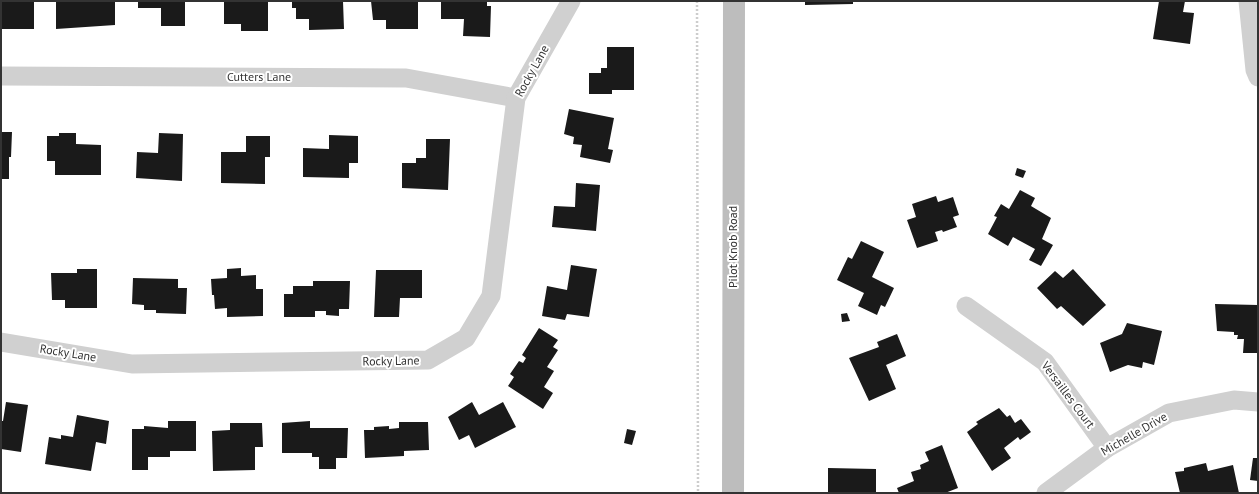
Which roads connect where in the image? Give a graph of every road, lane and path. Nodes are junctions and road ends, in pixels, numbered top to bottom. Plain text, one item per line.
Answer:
1 (571, 1) edge
2 (697, 1) edge
3 (734, 1) edge
4 (1248, 1) edge
5 (1, 76) edge
6 (1258, 77) edge
7 (516, 98) junction
8 (966, 306) dead end
9 (1, 342) edge
10 (1258, 402) edge
11 (1107, 448) junction
12 (698, 493) edge
13 (733, 493) edge
14 (1046, 493) edge

1 - 7 street, Rocky Lane
2 - 12 path
3 - 13 main road, Pilot Knob Road
4 - 6 street
5 - 7 street, Cutters Lane
7 - 9 street, Rocky Lane
8 - 11 street, Versailles Court
10 - 11 street, Michelle Drive
11 - 14 street, Michelle Drive

